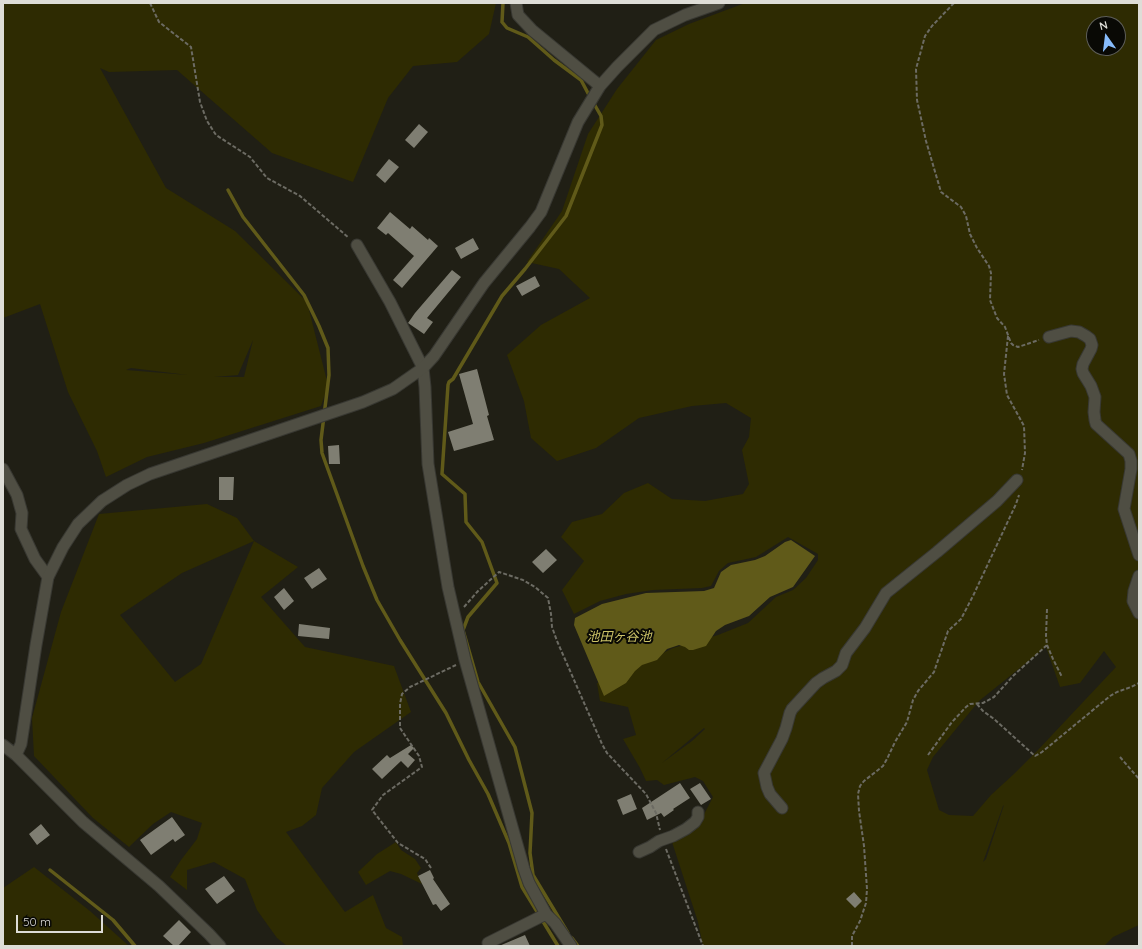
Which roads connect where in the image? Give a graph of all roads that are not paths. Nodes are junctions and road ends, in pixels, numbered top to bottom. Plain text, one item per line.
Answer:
1 (516, 3) edge
2 (719, 3) edge
3 (600, 86) junction
4 (357, 245) road end
5 (1049, 337) road end
6 (423, 368) junction
7 (3, 469) edge
8 (1017, 480) road end
9 (1139, 555) edge
10 (1139, 576) edge
11 (48, 577) junction
12 (1139, 613) edge
13 (3, 745) edge
14 (16, 755) junction
15 (782, 808) dead end
16 (698, 812) dead end
17 (639, 852) dead end
18 (546, 914) junction
19 (488, 943) dead end
20 (220, 946) edge
21 (571, 946) edge

1 - 3 street
2 - 3 street
3 - 6 street
4 - 6 street
5 - 9 street
6 - 11 street
6 - 18 street
7 - 11 street
8 - 15 street
10 - 12 street
11 - 14 street
13 - 14 street
14 - 20 street
16 - 17 street
18 - 19 street
18 - 21 street

